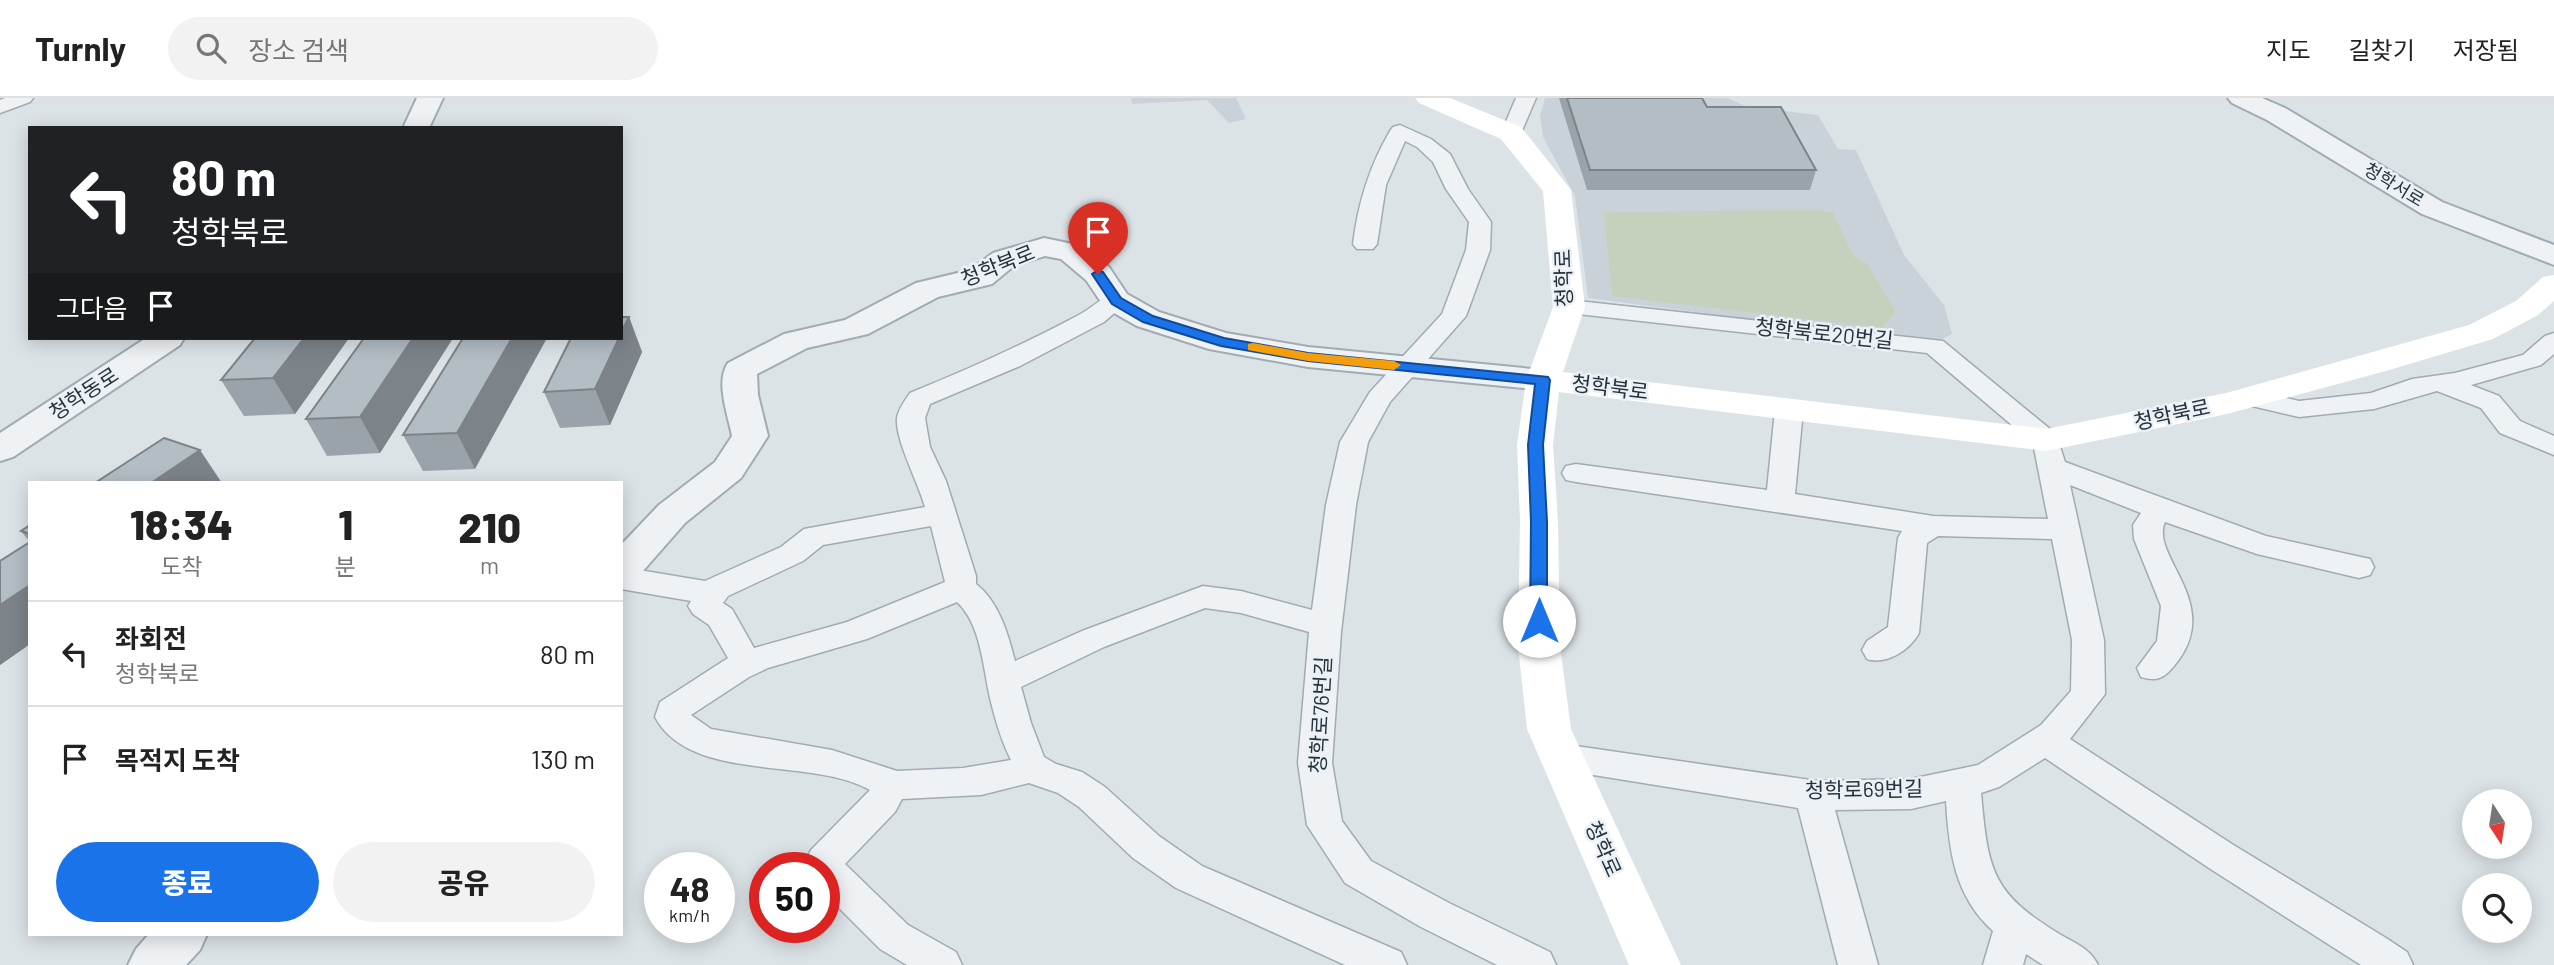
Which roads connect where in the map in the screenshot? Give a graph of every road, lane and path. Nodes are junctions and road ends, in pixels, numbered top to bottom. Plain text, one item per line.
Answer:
1 (23, 98) edge
2 (430, 98) edge
3 (1428, 98) edge
4 (1526, 98) edge
5 (2241, 98) edge
6 (0, 107) edge
7 (417, 126) edge
8 (1511, 133) junction
9 (1365, 244) dead end
10 (2554, 256) edge
11 (2554, 284) edge
12 (1116, 301) junction
13 (1569, 307) junction
14 (2553, 336) edge
15 (165, 340) edge
16 (1409, 367) junction
17 (2531, 373) dead end
18 (1543, 380) junction
19 (2440, 383) junction
20 (2248, 397) junction
21 (2490, 402) junction
22 (1789, 410) junction
23 (2554, 446) edge
24 (0, 449) edge
25 (2050, 454) junction
26 (1576, 473) dead end
27 (1780, 501) junction
28 (2159, 509) junction
29 (942, 514) junction
30 (1933, 527) junction
31 (2065, 529) junction
32 (2359, 567) dead end
33 (623, 568) edge
34 (623, 578) edge
35 (960, 588) junction
36 (711, 597) junction
37 (1326, 625) junction
38 (1878, 650) dead end
39 (747, 664) junction
40 (2153, 668) dead end
41 (1003, 681) junction
42 (2044, 740) junction
43 (1562, 758) junction
44 (1032, 768) junction
45 (1962, 782) junction
46 (892, 785) junction
47 (1813, 795) junction
48 (2014, 926) junction
49 (181, 936) edge
50 (154, 965) edge
51 (942, 965) edge
52 (1387, 965) edge
53 (1536, 965) edge
54 (1655, 965) edge
55 (1858, 965) edge
56 (2003, 965) edge
57 (2078, 965) edge
58 (2393, 965) edge

1 - 6 street
2 - 7 street
3 - 8 main road, 청학로
4 - 8 street
5 - 10 street, 청학서로
8 - 13 main road, 청학로
9 - 16 street, 청학로76번길
11 - 20 main road, 청학북로
12 - 16 street, 청학북로
12 - 29 street
12 - 33 street, 청학북로
13 - 18 main road, 청학로
13 - 25 street, 청학북로20번길
14 - 19 street
15 - 24 street, 청학동로
16 - 18 street, 청학북로
16 - 37 street, 청학로76번길
17 - 21 street
18 - 22 main road, 청학북로
18 - 43 main road, 청학로
19 - 20 street
19 - 21 street
20 - 25 main road, 청학북로
21 - 23 street
22 - 25 main road, 청학북로
22 - 27 street
25 - 28 street, 청학북로20번길
25 - 31 street, 청학로69번길
26 - 27 street
27 - 30 street
28 - 32 street, 청학북로20번길
28 - 40 street
29 - 35 street
29 - 36 street
30 - 31 street
30 - 38 street
31 - 42 street, 청학로69번길
34 - 36 street
35 - 39 street
35 - 41 street
36 - 39 street
37 - 41 street
37 - 53 street, 청학로76번길
39 - 46 street
41 - 44 street
42 - 45 street, 청학로69번길
42 - 58 street
43 - 47 street, 청학로69번길
43 - 54 main road, 청학로
44 - 46 street
44 - 52 street
45 - 47 street, 청학로69번길
45 - 48 street
46 - 51 street
47 - 55 street
48 - 56 street
48 - 57 street
49 - 50 street

